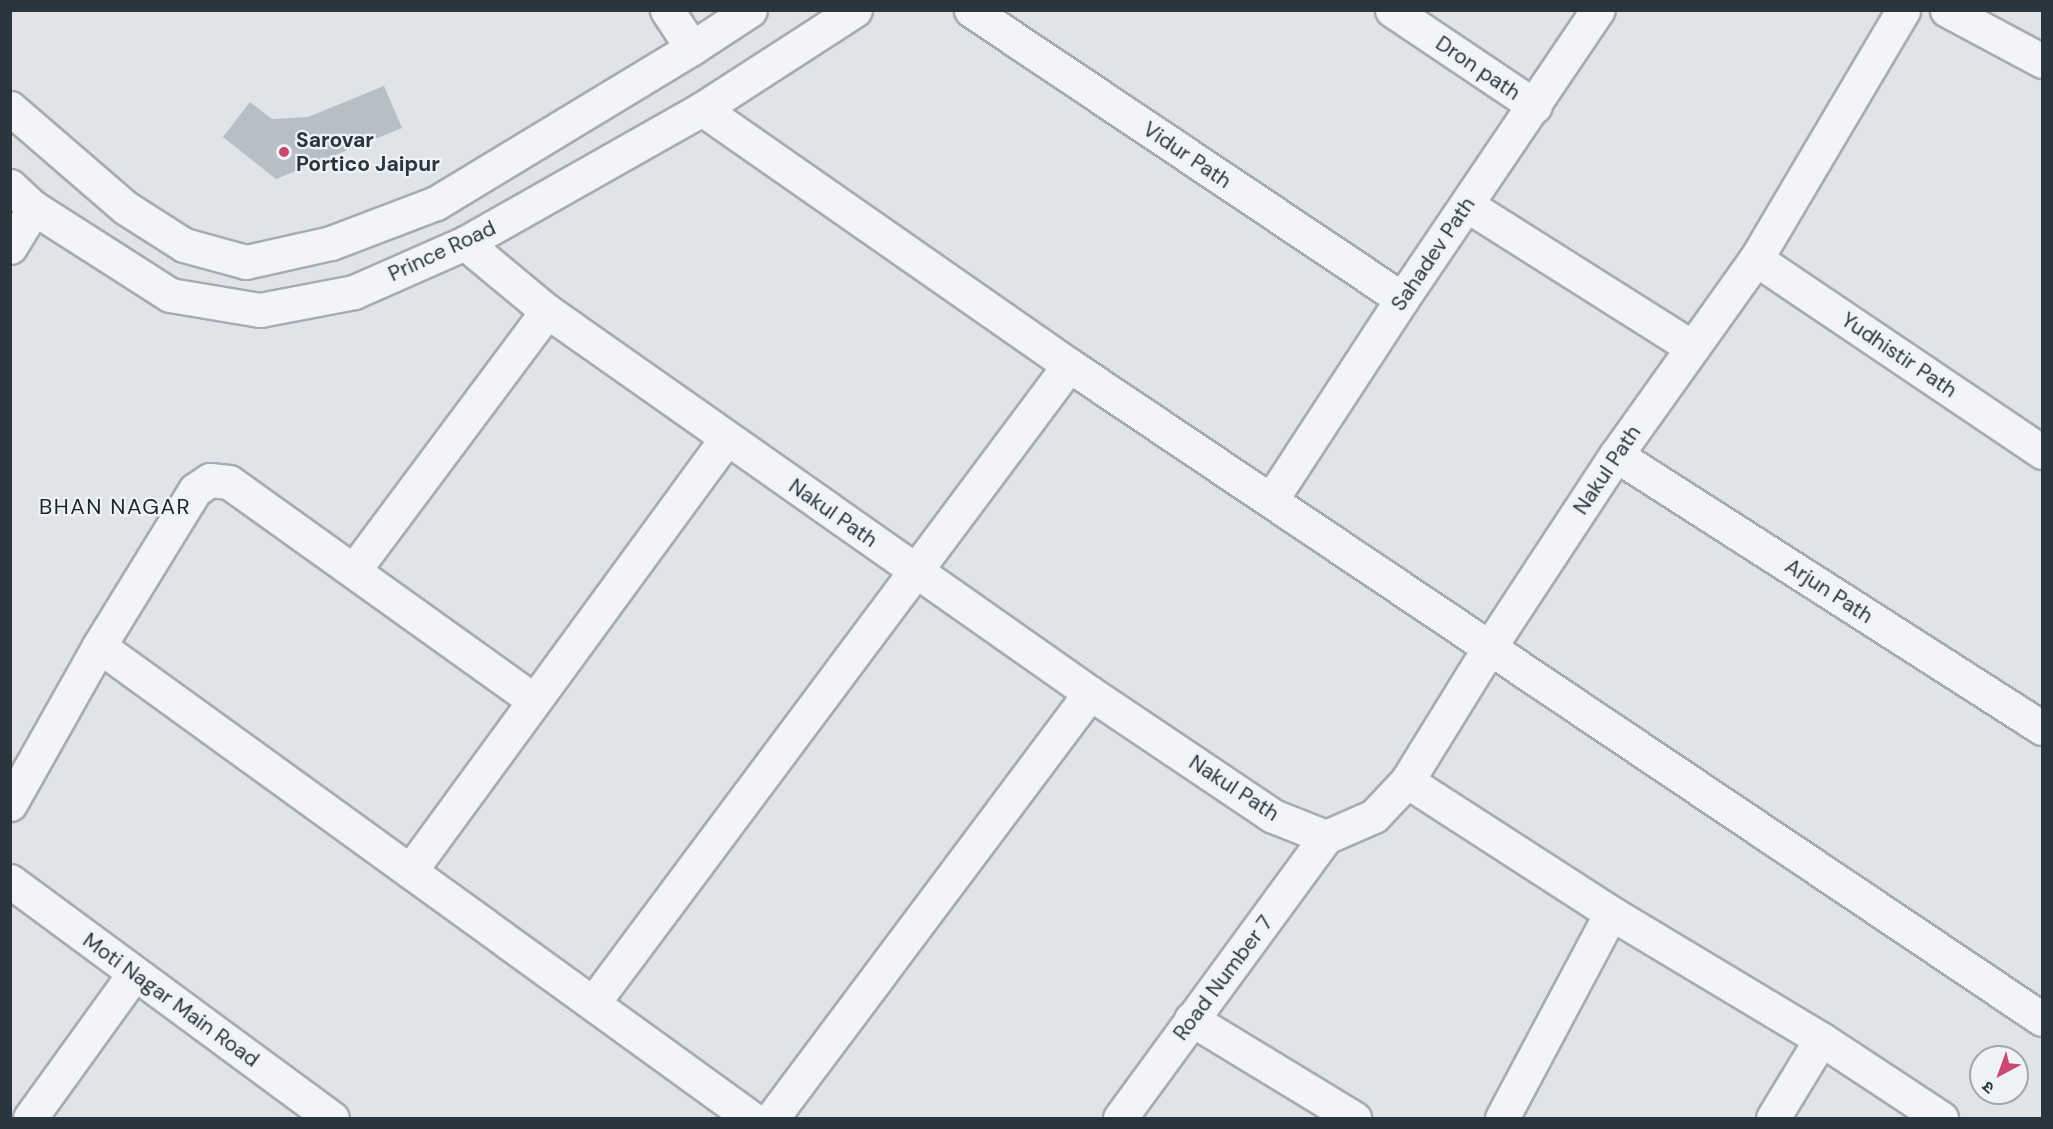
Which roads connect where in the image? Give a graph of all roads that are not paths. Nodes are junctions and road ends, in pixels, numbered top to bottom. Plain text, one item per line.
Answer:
1 (667, 10) edge
2 (750, 10) edge
3 (855, 10) edge
4 (972, 10) edge
5 (1392, 10) edge
6 (1598, 10) edge
7 (1903, 10) edge
8 (1947, 10) edge
9 (693, 48) junction
10 (2043, 61) edge
11 (1534, 106) junction
12 (10, 108) edge
13 (702, 109) junction
14 (22, 197) edge
15 (1467, 204) junction
16 (465, 243) junction
17 (10, 247) edge
18 (1756, 259) junction
19 (1402, 299) junction
20 (547, 311) junction
21 (1692, 347) junction
22 (1069, 365) junction
23 (726, 439) junction
24 (2043, 452) edge
25 (1616, 455) junction
26 (1271, 500) junction
27 (914, 569) junction
28 (354, 570) junction
29 (99, 646) junction
30 (1489, 648) junction
31 (1090, 693) junction
32 (534, 700) junction
33 (2043, 728) edge
34 (1407, 781) junction
35 (10, 804) edge
36 (1326, 837) junction
37 (411, 872) junction
38 (10, 881) edge
39 (1611, 913) junction
40 (134, 974) junction
41 (593, 1003) junction
42 (1191, 1019) junction
43 (2043, 1019) edge
44 (1821, 1039) junction
45 (325, 1117) edge
46 (30, 1119) edge
47 (751, 1119) edge
48 (772, 1119) edge
49 (1120, 1119) edge
50 (1354, 1119) edge
51 (1502, 1119) edge
52 (1773, 1119) edge
53 (1941, 1119) edge

1 - 9 street
2 - 9 street
3 - 13 street, Prince Road
4 - 19 street, Vidur Path
5 - 11 street, Dron path
6 - 11 street, Sahadev Path
7 - 18 street, Nakul Path
8 - 10 street
9 - 12 street
11 - 15 street, Sahadev Path
13 - 16 street, Prince Road
13 - 22 street
14 - 16 street, Prince Road
14 - 17 street
15 - 19 street, Sahadev Path
15 - 21 street
16 - 20 street, Nakul Path
18 - 21 street, Nakul Path
18 - 24 street, Yudhistir Path
19 - 26 street, Sahadev Path
20 - 23 street, Nakul Path
20 - 28 street
21 - 25 street, Nakul Path
22 - 26 street
22 - 27 street
23 - 27 street, Nakul Path
23 - 32 street
25 - 30 street, Nakul Path
25 - 33 street, Arjun Path
26 - 30 street
27 - 31 street, Nakul Path
27 - 41 street
28 - 29 street
28 - 32 street
29 - 35 street
29 - 37 street
30 - 34 street, Nakul Path
30 - 43 street
31 - 36 street, Nakul Path
31 - 48 street
32 - 37 street
34 - 36 street, Nakul Path
34 - 39 street
36 - 42 street, Road Number 7
37 - 41 street
38 - 40 street, Moti Nagar Main Road
39 - 44 street
39 - 51 street
40 - 45 street, Moti Nagar Main Road
40 - 46 street
41 - 47 street
42 - 49 street, Road Number 7
42 - 50 street
44 - 52 street
44 - 53 street

